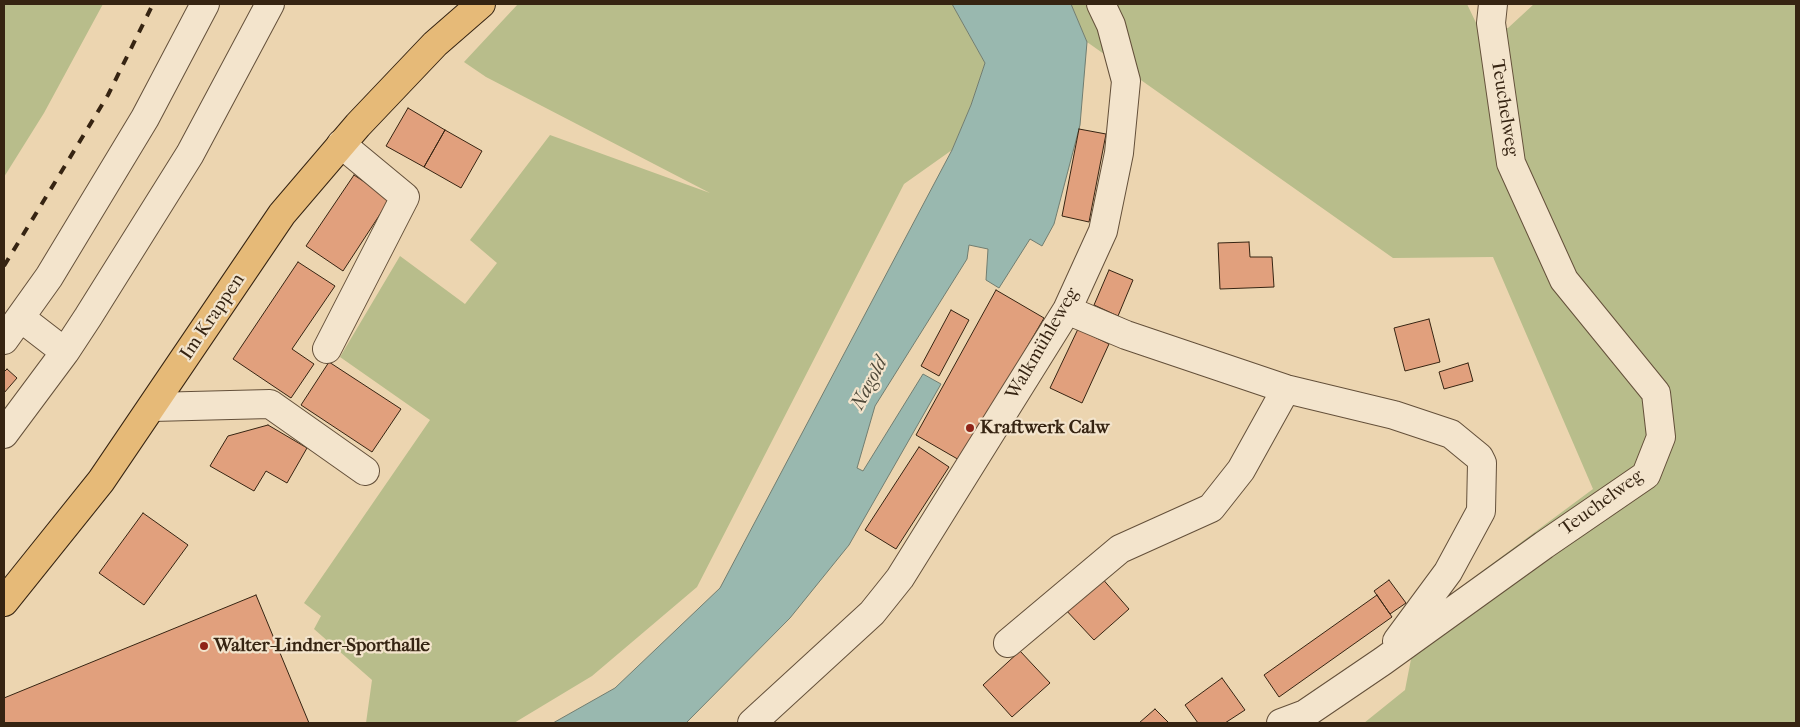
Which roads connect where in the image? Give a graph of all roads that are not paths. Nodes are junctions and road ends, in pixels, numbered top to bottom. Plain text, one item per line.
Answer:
1 (205, 4) edge
2 (270, 4) edge
3 (457, 4) edge
4 (481, 4) edge
5 (1100, 4) edge
6 (1493, 4) edge
7 (435, 44) junction
8 (341, 144) junction
9 (1067, 310) junction
10 (21, 318) junction
11 (4, 340) edge
12 (328, 348) dead end
13 (65, 352) junction
14 (1286, 389) junction
15 (152, 407) junction
16 (4, 434) edge
17 (365, 470) dead end
18 (4, 602) edge
19 (1008, 643) dead end
20 (1383, 661) junction
21 (752, 723) edge
22 (1281, 723) edge

1 - 10 street
2 - 13 street
3 - 7 main road, Im Krappen
4 - 7 main road, Im Krappen
5 - 9 street, Walkmühleweg
6 - 20 street, Teuchelweg
7 - 8 main road, Im Krappen
8 - 12 street
8 - 15 main road, Im Krappen
9 - 14 street
9 - 21 street, Walkmühleweg
10 - 11 street
10 - 13 street
13 - 16 street
14 - 19 street
14 - 20 street
15 - 17 street
15 - 18 main road, Im Krappen
20 - 22 street, Teuchelweg

